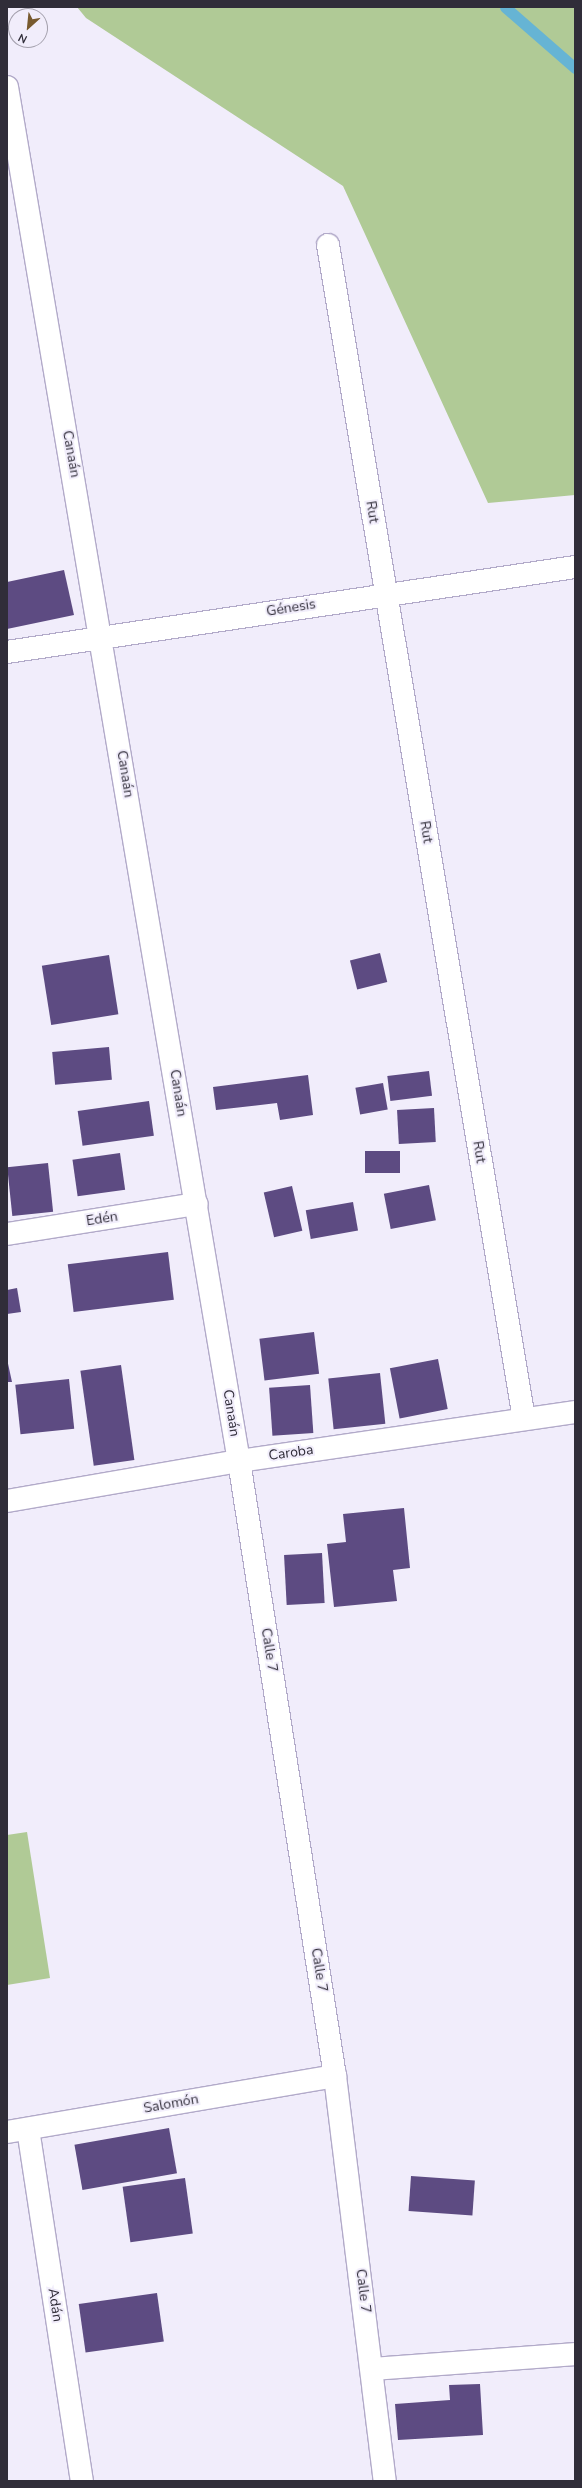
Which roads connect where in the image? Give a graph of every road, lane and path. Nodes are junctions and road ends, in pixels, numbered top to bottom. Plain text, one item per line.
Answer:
1 (7, 87) edge
2 (328, 245) dead end
3 (575, 567) edge
4 (386, 593) junction
5 (102, 637) junction
6 (7, 652) edge
7 (196, 1204) junction
8 (7, 1234) edge
9 (575, 1412) edge
10 (524, 1419) junction
11 (239, 1461) junction
12 (7, 1501) edge
13 (335, 2076) junction
14 (18, 2130) edge
15 (575, 2354) edge
16 (373, 2369) junction
17 (82, 2481) edge
18 (385, 2481) edge

1 - 5 street, Canaán
2 - 4 street, Rut
3 - 4 street, Génesis
4 - 5 street, Génesis
4 - 10 street, Rut
5 - 6 street, Génesis
5 - 7 street, Canaán
7 - 8 street, Edén
7 - 11 street, Canaán
9 - 10 street, Caroba
10 - 11 street, Caroba
11 - 12 street, Caroba
11 - 13 street, Calle 7
13 - 14 street, Salomón
13 - 16 street, Calle 7
14 - 17 street, Adán
15 - 16 street
16 - 18 street, Calle 7

